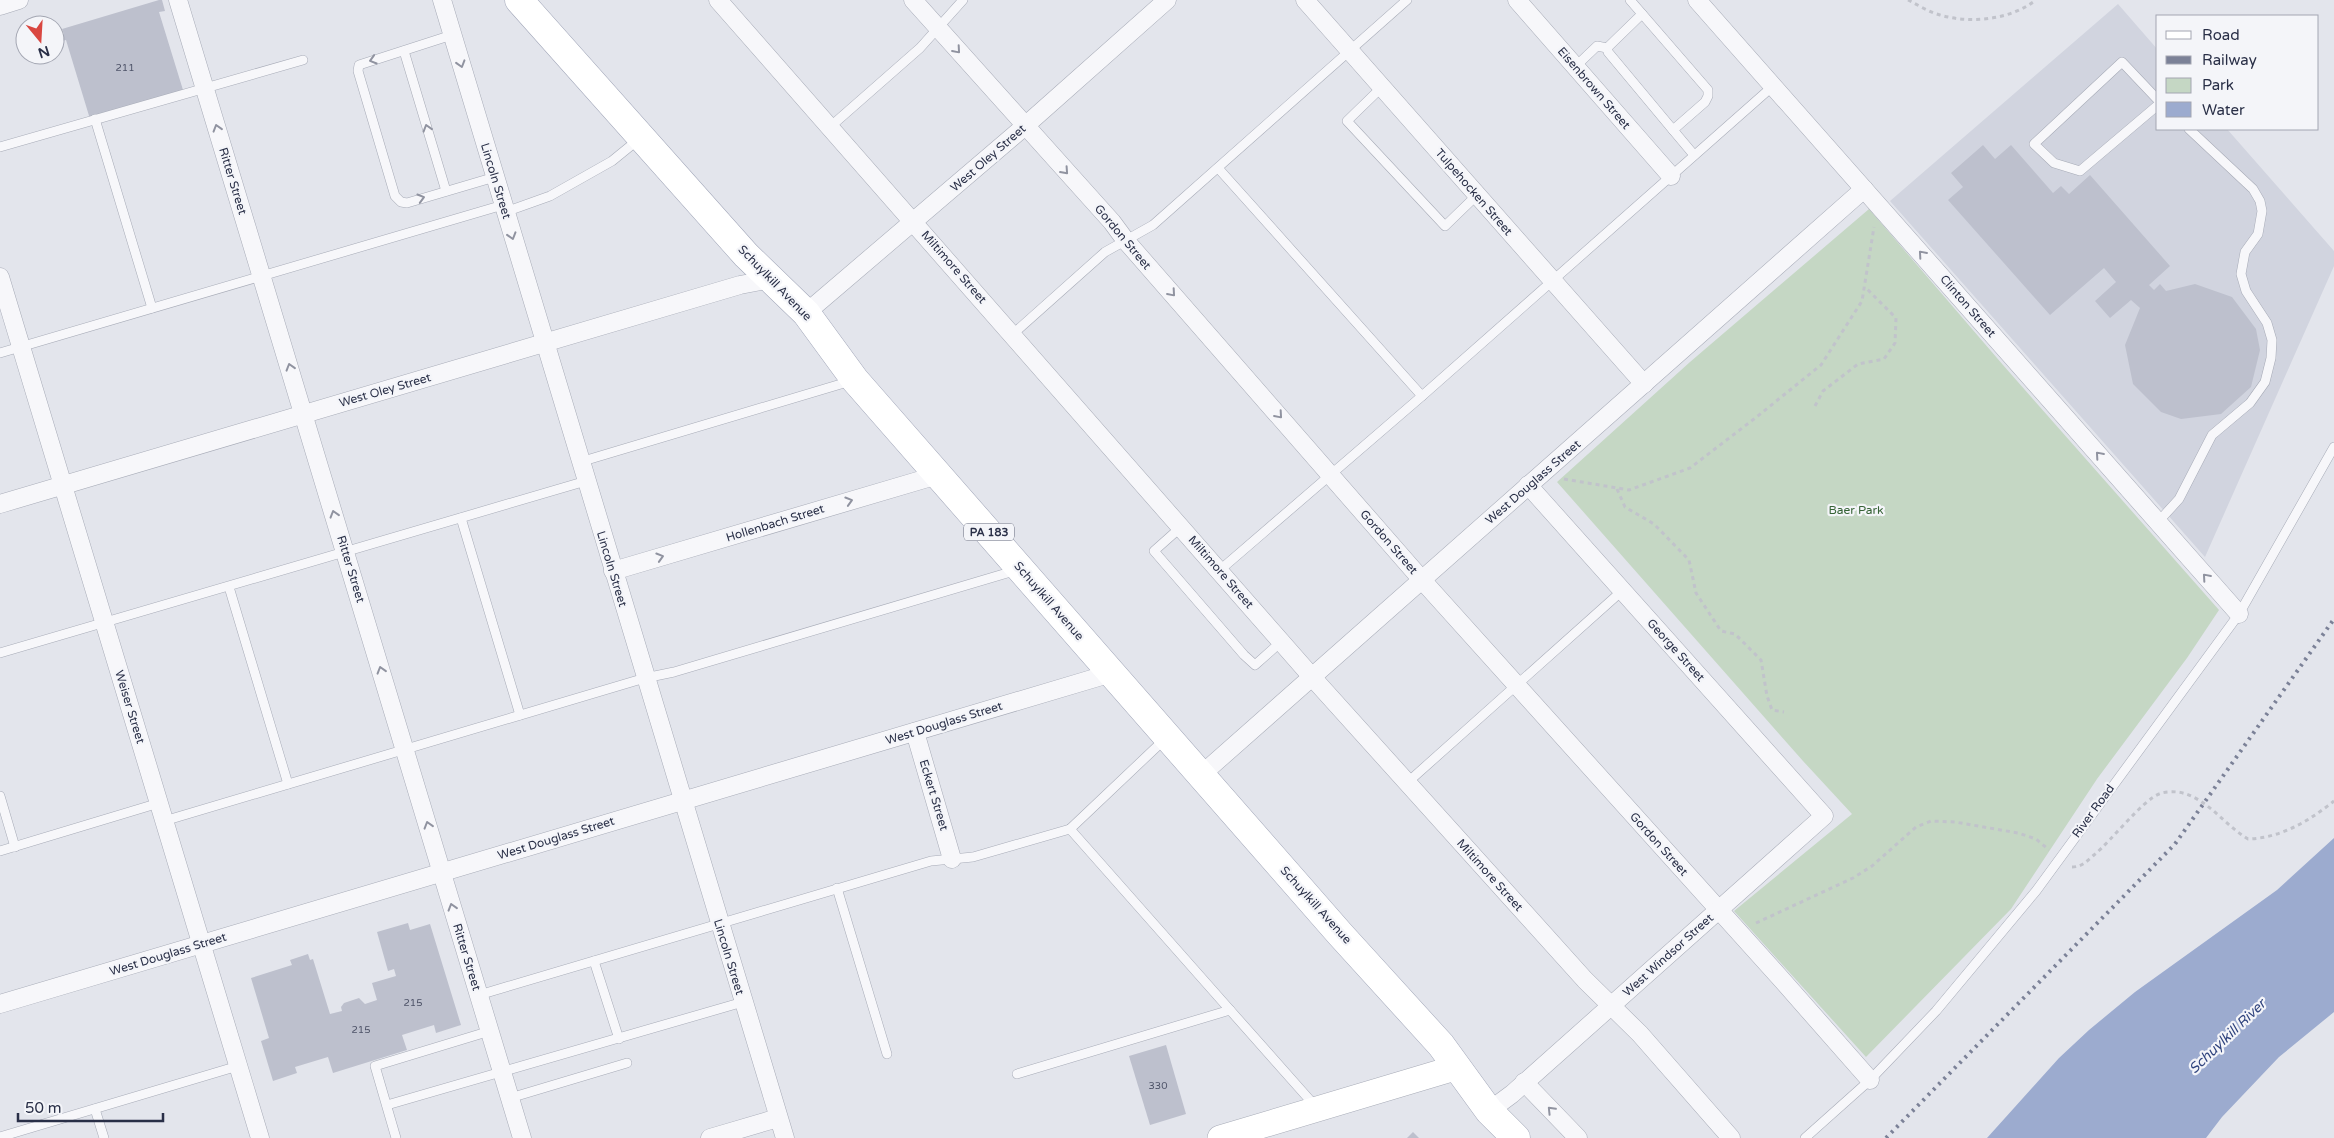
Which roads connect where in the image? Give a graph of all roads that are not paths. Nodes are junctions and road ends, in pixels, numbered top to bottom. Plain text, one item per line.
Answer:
1 (19, 0) edge
2 (178, 0) edge
3 (442, 0) edge
4 (519, 0) edge
5 (718, 0) edge
6 (913, 0) edge
7 (963, 0) edge
8 (1168, 0) edge
9 (1305, 0) edge
10 (1407, 0) edge
11 (1517, 0) edge
12 (1630, 0) edge
13 (1696, 0) edge
14 (0, 6) edge
15 (1642, 14) junction
16 (938, 28) junction
17 (452, 35) junction
18 (1607, 48) junction
19 (404, 51) junction
20 (1350, 51) junction
21 (304, 60) dead end
22 (1575, 66) junction
23 (1773, 86) junction
24 (204, 87) junction
25 (1382, 87) junction
26 (2156, 98) edge
27 (2156, 107) edge
28 (95, 119) junction
29 (1024, 126) junction
30 (830, 127) junction
31 (1672, 130) junction
32 (2190, 130) edge
33 (641, 138) junction
34 (0, 147) edge
35 (1694, 155) junction
36 (1218, 168) junction
37 (1671, 176) junction
38 (495, 177) junction
39 (1864, 189) junction
40 (446, 191) junction
41 (1477, 195) junction
42 (504, 208) junction
43 (914, 221) junction
44 (1126, 241) junction
45 (0, 276) edge
46 (262, 276) junction
47 (771, 279) junction
48 (1553, 280) junction
49 (152, 308) junction
50 (806, 313) junction
51 (1013, 334) junction
52 (544, 343) junction
53 (21, 347) junction
54 (0, 353) edge
55 (855, 380) junction
56 (1644, 384) junction
57 (1422, 396) junction
58 (304, 414) junction
59 (2334, 448) edge
60 (580, 462) junction
61 (1331, 474) junction
62 (938, 475) junction
63 (1534, 480) junction
64 (586, 481) junction
65 (63, 486) junction
66 (0, 504) edge
67 (461, 518) junction
68 (2158, 522) junction
69 (1181, 527) junction
70 (346, 552) junction
71 (1022, 569) junction
72 (1220, 570) junction
73 (613, 571) junction
74 (1422, 580) junction
75 (228, 587) junction
76 (1622, 590) junction
77 (2238, 614) junction
78 (104, 622) junction
79 (1282, 642) junction
80 (0, 653) edge
81 (1112, 673) junction
82 (1312, 677) junction
83 (645, 678) junction
84 (1516, 685) junction
85 (520, 715) junction
86 (915, 732) junction
87 (1167, 737) junction
88 (405, 749) junction
89 (1201, 775) junction
90 (1408, 782) junction
91 (288, 784) junction
92 (0, 796) edge
93 (682, 801) junction
94 (159, 803) junction
95 (1824, 816) joint
96 (164, 821) junction
97 (1070, 829) junction
98 (15, 847) junction
99 (0, 851) edge
100 (952, 859) junction
101 (442, 872) junction
102 (837, 888) junction
103 (1718, 910) junction
104 (719, 924) junction
105 (201, 943) junction
106 (594, 961) junction
107 (479, 995) junction
108 (743, 1002) junction
109 (0, 1004) edge
110 (1611, 1006) junction
111 (1230, 1010) junction
112 (490, 1030) junction
113 (619, 1039) junction
114 (887, 1054) dead end
115 (626, 1063) dead end
116 (238, 1066) junction
117 (1458, 1067) junction
118 (502, 1073) junction
119 (1017, 1074) dead end
120 (1870, 1080) junction
121 (1518, 1088) junction
122 (510, 1098) junction
123 (387, 1105) junction
124 (95, 1109) junction
125 (1318, 1109) junction
126 (1489, 1110) junction
127 (778, 1118) junction
128 (0, 1137) edge
129 (104, 1138) edge
130 (260, 1138) edge
131 (396, 1138) edge
132 (522, 1138) edge
133 (710, 1138) edge
134 (785, 1138) edge
135 (1220, 1138) edge
136 (1516, 1138) edge
137 (1578, 1138) edge
138 (1731, 1138) edge
139 (1805, 1138) edge

1 - 14 street
2 - 24 street, Ritter Street
3 - 17 street, Lincoln Street
4 - 33 main road, Schuylkill Avenue / PA 183
5 - 30 street, Miltimore Street
6 - 16 street, Gordon Street
7 - 16 lane
8 - 29 street, West Oley Street
9 - 20 street, Tulpehocken Street
10 - 20 lane
11 - 22 street, Eisenbrown Street
12 - 15 lane
13 - 23 street, Clinton Street
15 - 18 lane
15 - 31 lane
16 -> 29 street, Gordon Street
16 - 30 lane
17 - 19 lane
17 -> 38 street, Lincoln Street
18 - 22 lane
18 - 31 lane
40 -> 19 lane
19 -> 40 lane
20 - 25 street, Tulpehocken Street
20 - 36 lane
21 - 24 lane
22 - 37 street, Eisenbrown Street
23 - 35 lane
23 - 39 street, Clinton Street
24 - 28 lane
46 -> 24 street, Ritter Street
25 - 41 street, Tulpehocken Street
25 - 41 lane
26 - 27 lane
28 - 34 lane
28 - 49 lane
29 - 43 street, West Oley Street
29 -> 44 street, Gordon Street
30 - 43 street, Miltimore Street
31 - 35 lane
32 - 68 lane
33 - 42 lane
33 - 47 main road, Schuylkill Avenue / PA 183
35 - 37 lane
36 - 44 lane
36 - 57 lane
37 - 48 lane
38 - 40 lane
38 - 42 street, Lincoln Street
39 - 56 street, West Douglass Street
68 -> 39 street, Clinton Street
41 - 48 street, Tulpehocken Street
42 - 46 lane
42 -> 52 street, Lincoln Street
43 - 50 street, West Oley Street
43 - 51 street, Miltimore Street
44 - 51 lane
44 -> 61 street, Gordon Street
45 - 53 street, Weiser Street
46 - 49 lane
58 -> 46 street, Ritter Street
47 - 50 main road, Schuylkill Avenue / PA 183
47 - 52 street, West Oley Street
48 - 56 street, Tulpehocken Street
48 - 57 lane
49 - 53 lane
50 - 55 main road, Schuylkill Avenue / PA 183
51 - 69 street, Miltimore Street
52 - 58 street, West Oley Street
52 - 60 street, Lincoln Street
53 - 54 lane
53 - 65 street, Weiser Street
55 - 60 lane
55 - 62 main road, Schuylkill Avenue / PA 183
56 - 63 street, West Douglass Street
57 - 61 lane
58 - 65 street, West Oley Street
70 -> 58 street, Ritter Street
59 - 77 lane, River Road
60 - 64 street, Lincoln Street
61 - 72 lane
61 - 74 street, Gordon Street
62 - 71 main road, Schuylkill Avenue / PA 183
73 -> 62 street, Hollenbach Street
63 - 74 street, West Douglass Street
63 - 76 street, George Street
64 - 67 lane
64 - 73 street, Lincoln Street
65 - 66 street, West Oley Street
65 - 78 street, Weiser Street
67 - 70 lane
67 - 85 lane
77 -> 68 street, Clinton Street
69 - 72 street, Miltimore Street
69 - 79 lane
70 - 75 lane
88 -> 70 street, Ritter Street
71 - 81 main road, Schuylkill Avenue / PA 183
71 - 83 lane
72 - 79 street, Miltimore Street
73 - 83 street, Lincoln Street
74 - 82 street, West Douglass Street
74 - 84 street, Gordon Street
75 - 78 lane
75 - 91 lane
76 - 84 lane
76 - 95 street, George Street
77 - 120 lane, River Road
78 - 80 lane
78 - 94 street, Weiser Street
79 - 82 street, Miltimore Street
81 - 86 street, West Douglass Street
81 - 87 main road, Schuylkill Avenue / PA 183
82 - 89 street, West Douglass Street
82 - 90 street, Miltimore Street
83 - 85 lane
83 - 93 street, Lincoln Street
84 - 90 lane
84 - 103 street, Gordon Street
85 - 88 lane
86 - 93 street, West Douglass Street
86 - 100 street, Eckert Street
87 - 89 main road, Schuylkill Avenue / PA 183
87 - 97 lane
88 - 91 lane
101 -> 88 street, Ritter Street
89 - 117 main road, Schuylkill Avenue / PA 183
90 - 110 street, Miltimore Street
91 - 96 lane
92 - 98 lane
93 - 101 street, West Douglass Street
93 - 104 street, Lincoln Street
94 - 96 street, Weiser Street
94 - 98 lane
95 - 103 street, West Windsor Street
96 - 105 street, Weiser Street
97 - 100 lane
97 - 111 lane
98 - 99 lane
100 - 102 lane
101 - 105 street, West Douglass Street
107 -> 101 street, Ritter Street
102 - 104 lane
102 - 114 lane
103 - 110 street, West Windsor Street
103 - 120 street, Gordon Street
104 - 106 lane
104 - 108 street, Lincoln Street
105 - 109 street, West Douglass Street
105 - 116 street, Weiser Street
106 - 107 lane
106 - 113 lane
107 - 112 street, Ritter Street
108 - 113 lane
108 - 127 street, Lincoln Street
110 - 121 street, West Windsor Street
110 - 138 street, Miltimore Street
111 - 119 lane
111 - 125 lane
112 - 118 street, Ritter Street
112 - 123 lane
113 - 118 lane
115 - 122 lane
116 - 124 lane
116 - 130 street, Weiser Street
117 - 125 main road
117 - 126 main road, Schuylkill Avenue / PA 183
118 - 122 street, Ritter Street
118 - 123 lane
120 - 139 lane, River Road
121 - 126 street, West Windsor Street
137 -> 121 street
122 - 132 street, Ritter Street
123 - 131 lane
124 - 128 lane
124 - 129 lane
125 - 135 main road
126 - 136 main road, Schuylkill Avenue / PA 183
127 - 133 street
127 - 134 street, Lincoln Street

